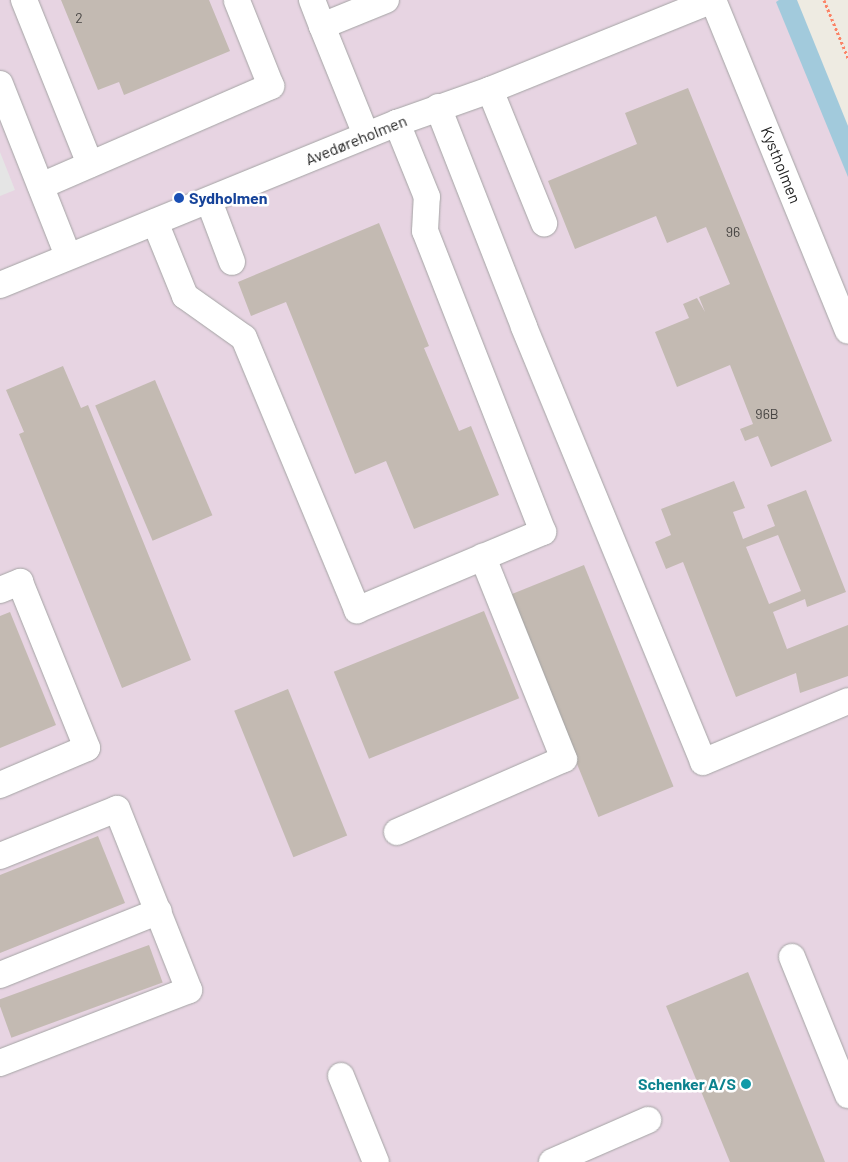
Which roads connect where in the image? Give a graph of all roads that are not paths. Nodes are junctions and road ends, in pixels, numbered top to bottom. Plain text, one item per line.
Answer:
1 (24, 0) edge
2 (312, 0) edge
3 (386, 0) edge
4 (713, 0) edge
5 (237, 1) edge
6 (322, 26) junction
7 (0, 84) edge
8 (490, 90) junction
9 (438, 107) junction
10 (397, 122) junction
11 (366, 135) junction
12 (90, 164) junction
13 (41, 186) junction
14 (209, 201) junction
15 (155, 222) junction
16 (544, 223) dead end
17 (68, 256) junction
18 (232, 262) dead end
19 (0, 285) edge
20 (848, 331) edge
21 (483, 557) junction
22 (0, 590) edge
23 (848, 701) edge
24 (0, 785) edge
25 (396, 832) dead end
26 (0, 856) edge
27 (159, 911) junction
28 (792, 957) dead end
29 (0, 975) edge
30 (0, 1063) edge
31 (341, 1076) dead end
32 (848, 1095) edge
33 (648, 1120) dead end
34 (376, 1162) edge
35 (552, 1162) edge

1 - 12 street
2 - 6 street
3 - 6 street
4 - 8 street, Avedøreholmen
4 - 20 street, Kystholmen
5 - 12 street
6 - 11 street
7 - 13 street
8 - 9 street, Avedøreholmen
8 - 16 street
9 - 10 street, Avedøreholmen
9 - 23 street
10 - 11 street, Avedøreholmen
10 - 21 street
11 - 14 street, Avedøreholmen
12 - 13 street
13 - 17 street
14 - 15 street, Avedøreholmen
14 - 18 street
15 - 17 street, Avedøreholmen
15 - 21 street
17 - 19 street, Avedøreholmen
21 - 25 street
22 - 24 street
26 - 27 street
27 - 29 street
27 - 30 street
28 - 32 street
31 - 34 street
33 - 35 street

